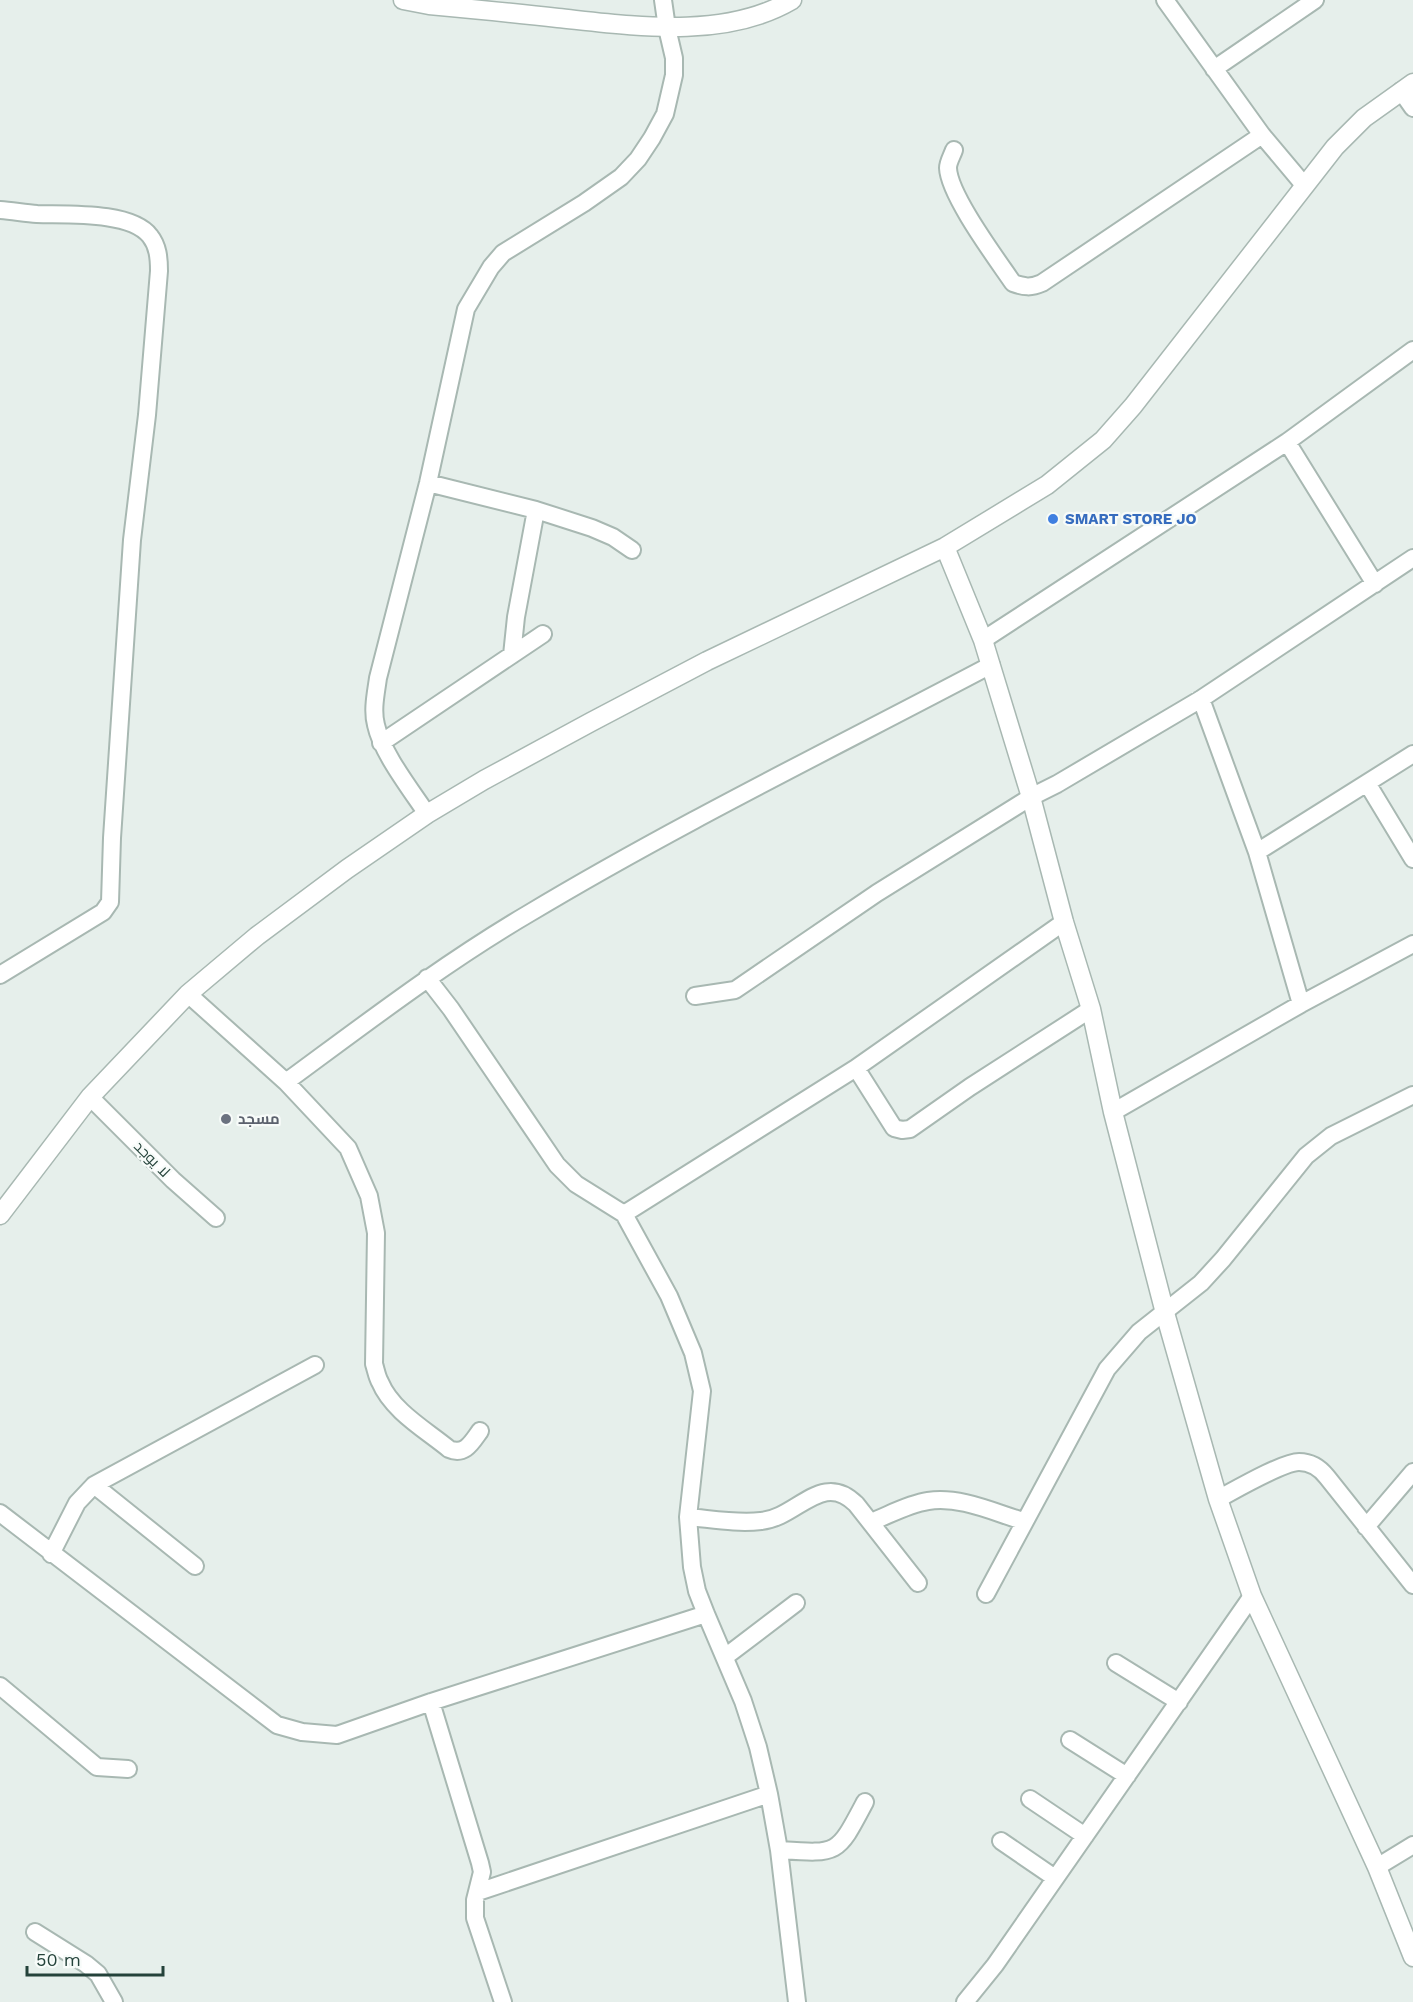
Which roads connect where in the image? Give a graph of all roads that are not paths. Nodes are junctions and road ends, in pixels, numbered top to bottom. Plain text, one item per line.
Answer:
1 (403, 0) edge
2 (663, 0) edge
3 (792, 0) edge
4 (1165, 0) edge
5 (1315, 0) edge
6 (667, 28) junction
7 (1214, 69) junction
8 (1407, 87) edge
9 (1413, 108) edge
10 (1262, 135) junction
11 (954, 150) dead end
12 (1304, 185) junction
13 (0, 210) edge
14 (1413, 350) edge
15 (1287, 442) junction
16 (428, 483) junction
17 (536, 510) junction
18 (945, 547) junction
19 (632, 550) dead end
20 (1413, 558) edge
21 (1375, 584) junction
22 (543, 634) dead end
23 (983, 640) junction
24 (512, 655) junction
25 (991, 665) junction
26 (1201, 699) junction
27 (381, 743) junction
28 (1413, 754) edge
29 (1367, 783) junction
30 (1031, 797) junction
31 (427, 814) junction
32 (1257, 852) junction
33 (1413, 859) edge
34 (1064, 922) junction
35 (1413, 944) edge
36 (0, 975) edge
37 (427, 978) junction
38 (188, 994) junction
39 (695, 996) dead end
40 (1301, 1004) junction
41 (1090, 1009) junction
42 (856, 1068) junction
43 (286, 1082) junction
44 (1413, 1095) edge
45 (90, 1097) junction
46 (1113, 1112) junction
47 (624, 1214) junction
48 (0, 1215) edge
49 (216, 1218) dead end
50 (1165, 1313) junction
51 (315, 1365) dead end
52 (480, 1431) dead end
53 (1413, 1472) edge
54 (94, 1485) junction
55 (1218, 1499) junction
56 (0, 1513) edge
57 (688, 1517) junction
58 (1023, 1521) junction
59 (871, 1522) junction
60 (1366, 1527) junction
61 (51, 1554) junction
62 (195, 1566) dead end
63 (918, 1583) dead end
64 (1413, 1585) edge
65 (986, 1594) dead end
66 (1252, 1596) junction
67 (796, 1603) dead end
68 (706, 1614) junction
69 (725, 1657) junction
70 (1116, 1663) dead end
71 (0, 1686) edge
72 (431, 1702) junction
73 (1179, 1702) junction
74 (1070, 1740) dead end
75 (128, 1769) dead end
76 (1127, 1776) junction
77 (769, 1794) junction
78 (1030, 1800) dead end
79 (865, 1802) dead end
80 (1085, 1836) junction
81 (1001, 1841) dead end
82 (1413, 1845) edge
83 (779, 1850) junction
84 (1377, 1867) junction
85 (1055, 1878) junction
86 (478, 1892) junction
87 (35, 1932) dead end
88 (1413, 1957) edge
89 (114, 2002) edge
90 (503, 2002) edge
91 (797, 2002) edge
92 (965, 2002) edge

1 - 6 street
2 - 6 street
3 - 6 street
4 - 7 street
5 - 7 street
6 - 16 street
7 - 10 street
8 - 9 street
8 - 12 street
10 - 11 street
10 - 12 street
12 - 18 street
13 - 36 street
14 - 15 street
15 - 21 street
15 - 23 street
16 - 17 street
16 - 27 street
17 - 19 street
17 - 24 street
18 - 23 street
18 - 31 street
20 - 21 street
21 - 26 street
22 - 24 street
23 - 25 street
24 - 27 street
25 - 30 street
25 - 37 street
26 - 30 street
26 - 32 street
27 - 31 street
28 - 29 street
29 - 32 street
29 - 33 street
30 - 34 street
30 - 39 street
31 - 38 street
32 - 40 street
34 - 41 street
34 - 42 street
35 - 40 street
37 - 43 street
37 - 47 street
38 - 43 street
38 - 45 street
40 - 46 street
41 - 42 street
41 - 46 street
42 - 47 street
43 - 52 street
44 - 50 street
45 - 48 street
45 - 49 street, لا يوجد
46 - 50 street
47 - 57 street
50 - 55 street
50 - 58 street
51 - 54 street
53 - 60 street
54 - 61 street
54 - 62 street
55 - 60 street
55 - 66 street
56 - 61 street
57 - 59 street
57 - 68 street
58 - 59 street
58 - 65 street
59 - 63 street
60 - 64 street
61 - 72 street
66 - 73 street
66 - 84 street
67 - 69 street
68 - 69 street
68 - 72 street
69 - 77 street
70 - 73 street
71 - 75 street
72 - 86 street
73 - 76 street
74 - 76 street
76 - 80 street
77 - 83 street
77 - 86 street
78 - 80 street
79 - 83 street
80 - 85 street
81 - 85 street
82 - 84 street
83 - 91 street
84 - 88 street
85 - 92 street
86 - 90 street
87 - 89 street

